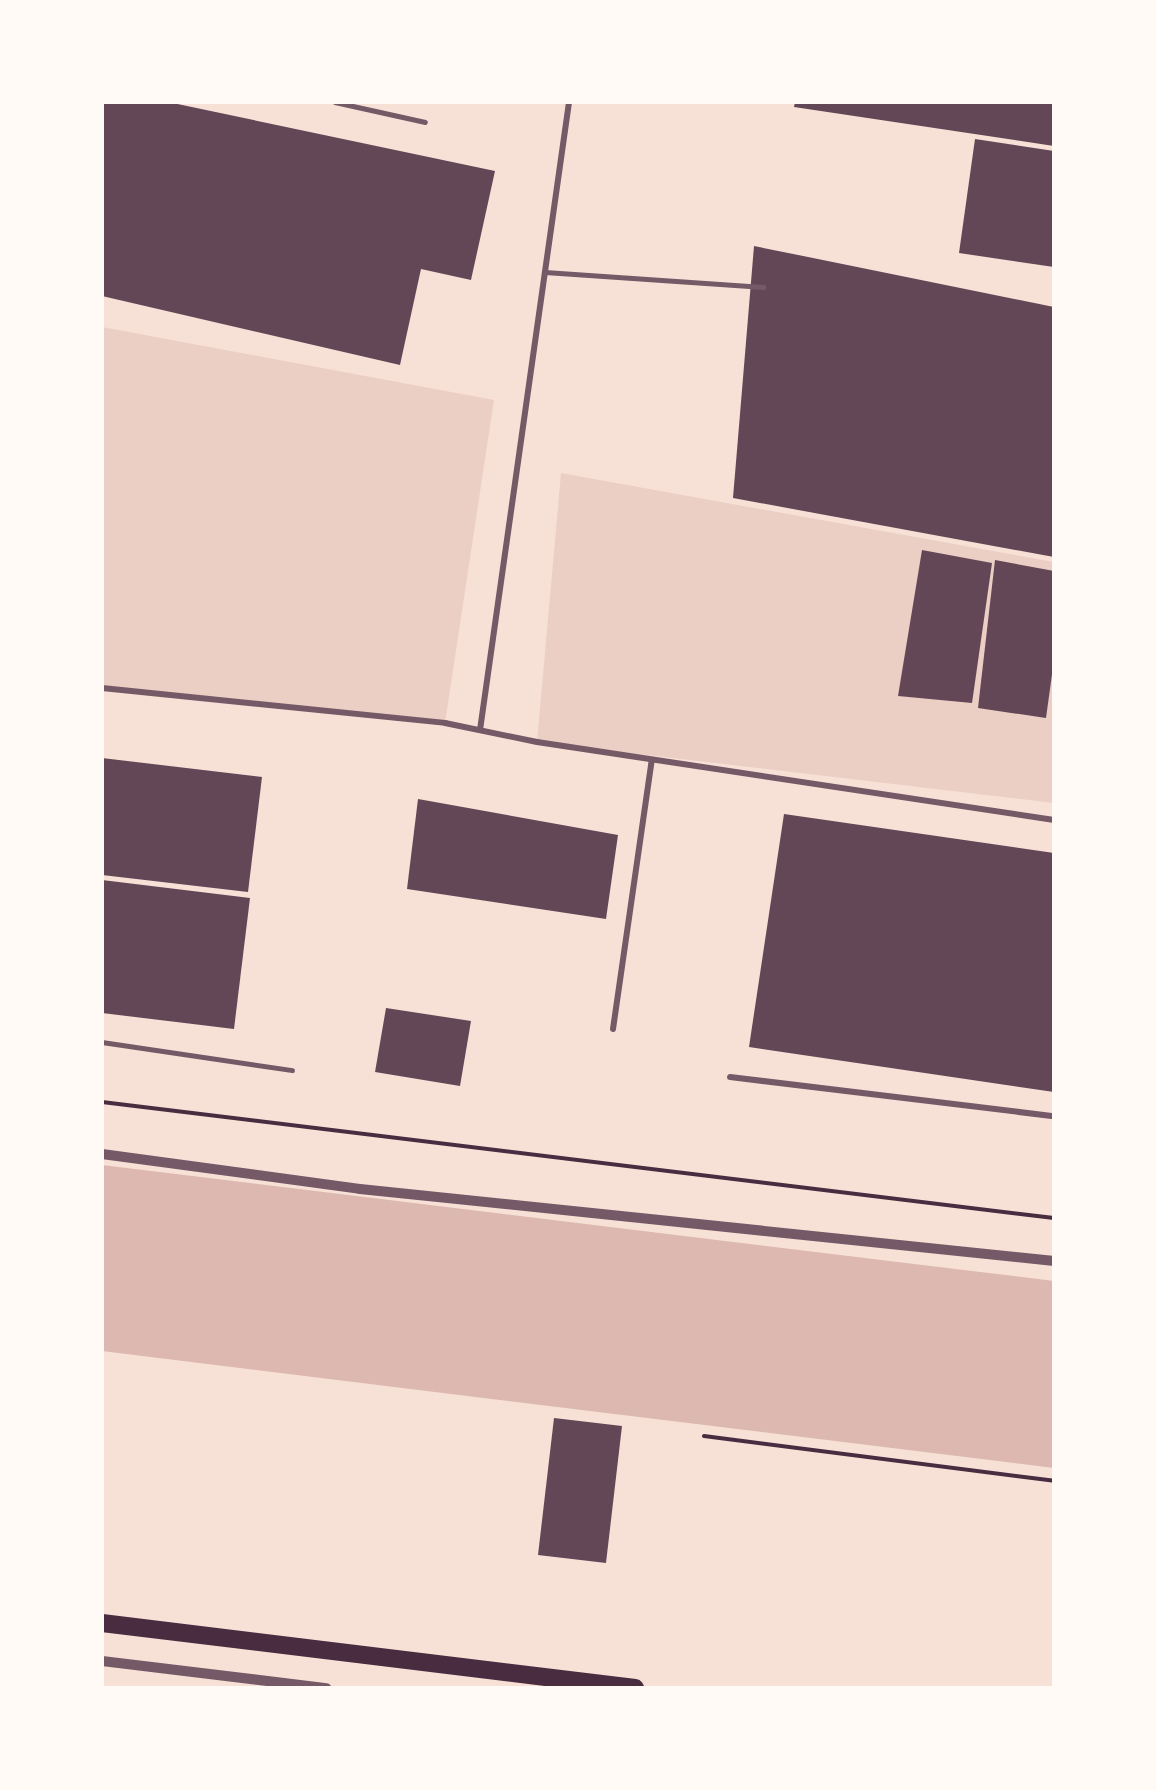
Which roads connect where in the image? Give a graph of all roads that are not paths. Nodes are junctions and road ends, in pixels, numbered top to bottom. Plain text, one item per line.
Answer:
1 (335, 102) edge
2 (569, 102) edge
3 (425, 122) dead end
4 (545, 272) junction
5 (763, 287) dead end
6 (102, 688) edge
7 (480, 730) junction
8 (652, 760) junction
9 (1054, 820) edge
10 (613, 1029) dead end
11 (102, 1042) edge
12 (292, 1070) dead end
13 (730, 1077) dead end
14 (1054, 1116) edge
15 (102, 1154) edge
16 (1054, 1261) edge
17 (102, 1623) edge
18 (102, 1661) edge
19 (326, 1688) edge
20 (635, 1688) edge

1 - 3 lane
2 - 4 street
4 - 5 lane
4 - 7 street
6 - 7 street
7 - 8 street
8 - 9 street
8 - 10 street
11 - 12 lane
13 - 14 street
15 - 16 street
17 - 20 highway
18 - 19 street

